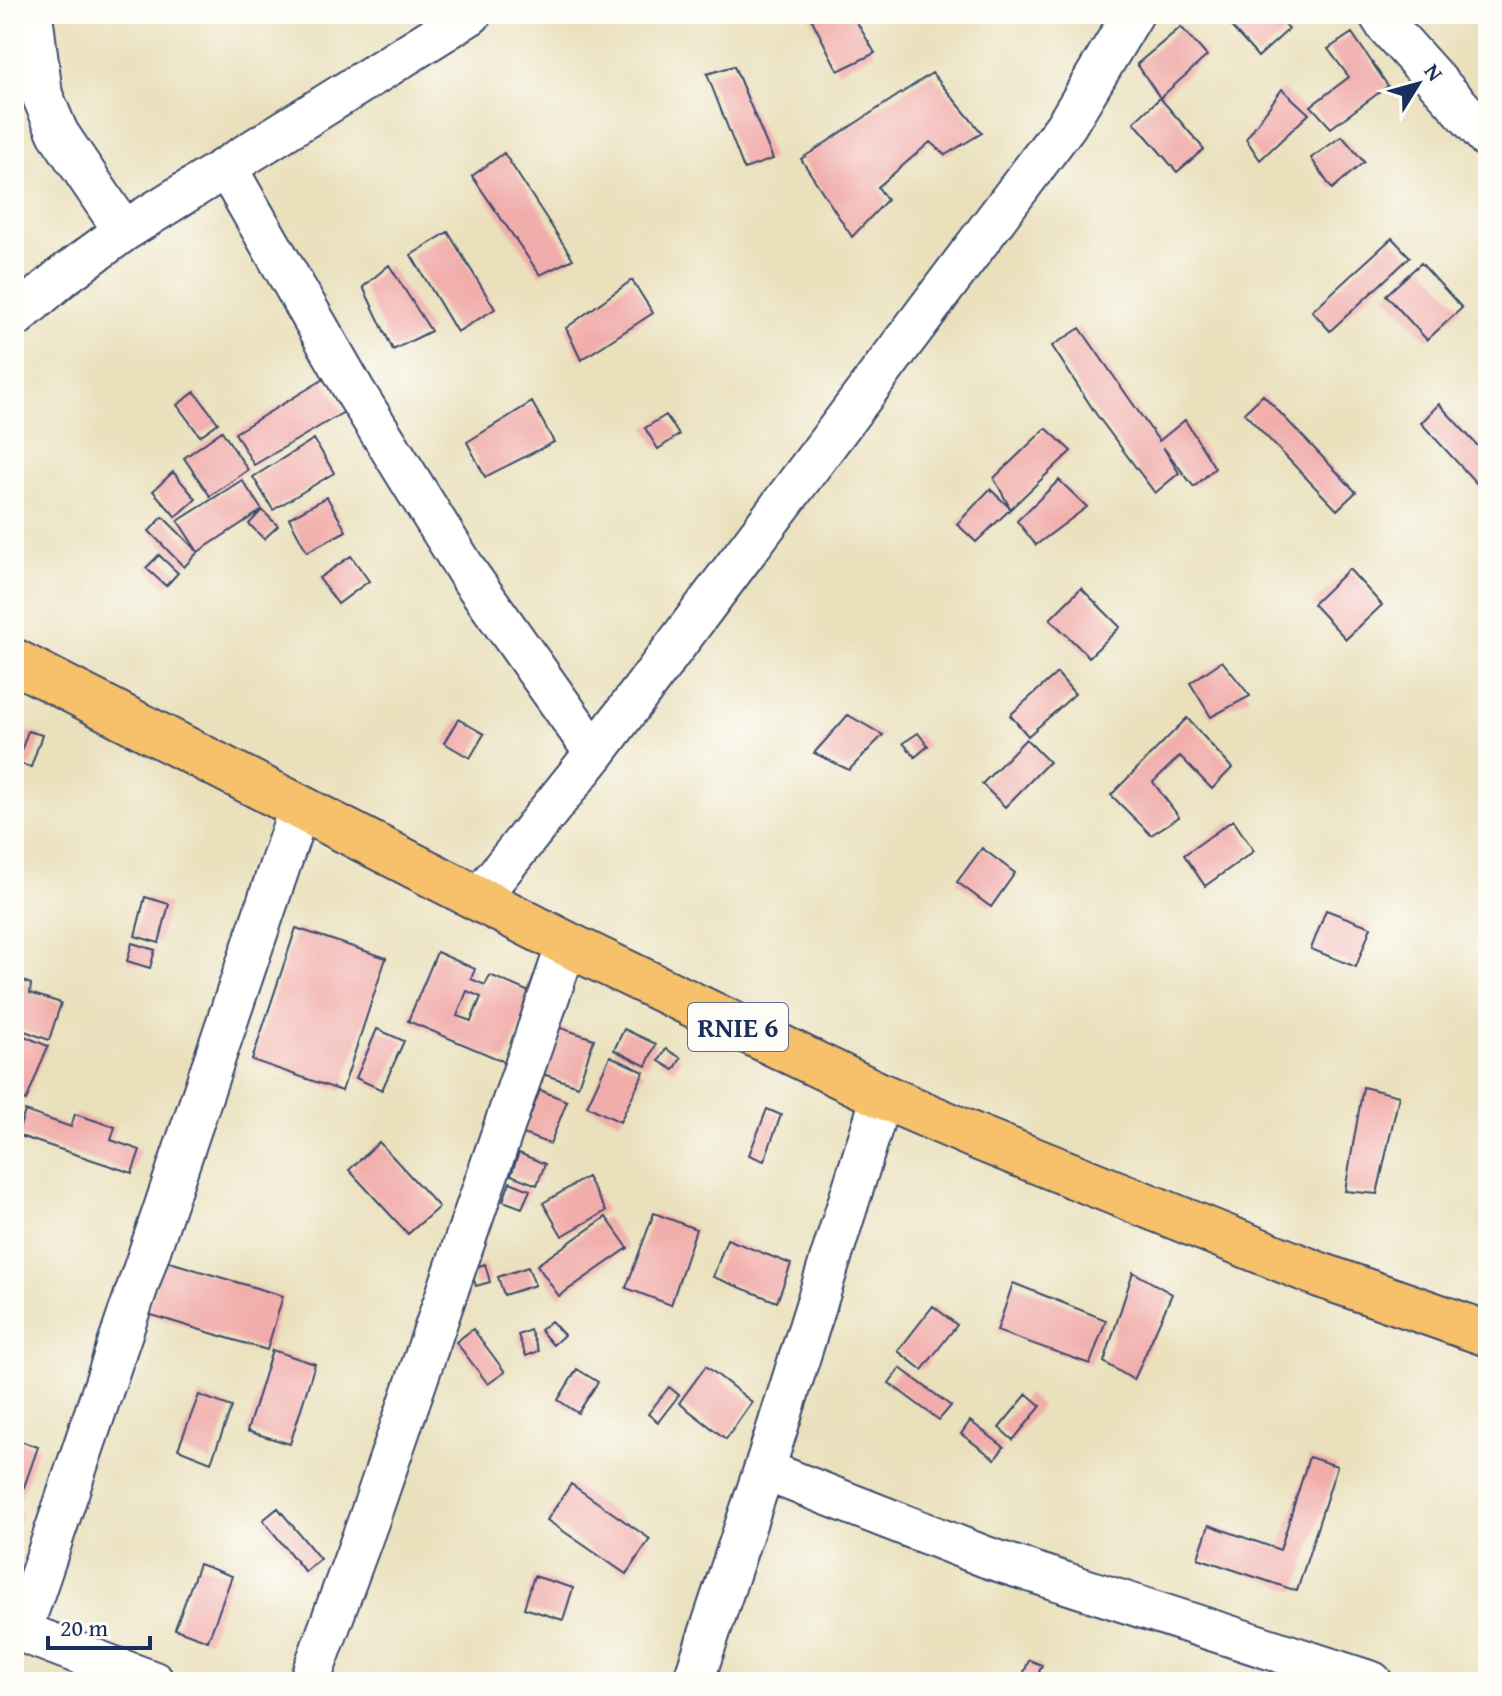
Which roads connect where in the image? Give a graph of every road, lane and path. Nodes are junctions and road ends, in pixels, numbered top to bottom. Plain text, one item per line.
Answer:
1 (32, 14) edge
2 (471, 14) edge
3 (1133, 14) edge
4 (1379, 14) edge
5 (1488, 138) edge
6 (226, 167) junction
7 (124, 231) junction
8 (14, 318) edge
9 (14, 661) edge
10 (595, 753) junction
11 (299, 809) junction
12 (478, 899) junction
13 (567, 944) junction
14 (882, 1096) junction
15 (1488, 1334) edge
16 (764, 1470) junction
17 (17, 1630) edge
18 (154, 1682) edge
19 (309, 1682) edge
20 (693, 1682) edge
21 (1372, 1682) edge

1 - 7 street
2 - 6 street
3 - 10 street
4 - 5 street
6 - 7 street
6 - 10 street
7 - 8 street
9 - 11 main road, RNIE 6
10 - 12 street
11 - 12 main road, RNIE 6
11 - 17 street
12 - 13 main road, RNIE 6
13 - 14 main road, RNIE 6
13 - 19 street
14 - 15 main road, RNIE 6
14 - 16 street
16 - 20 street
16 - 21 street
17 - 18 street

